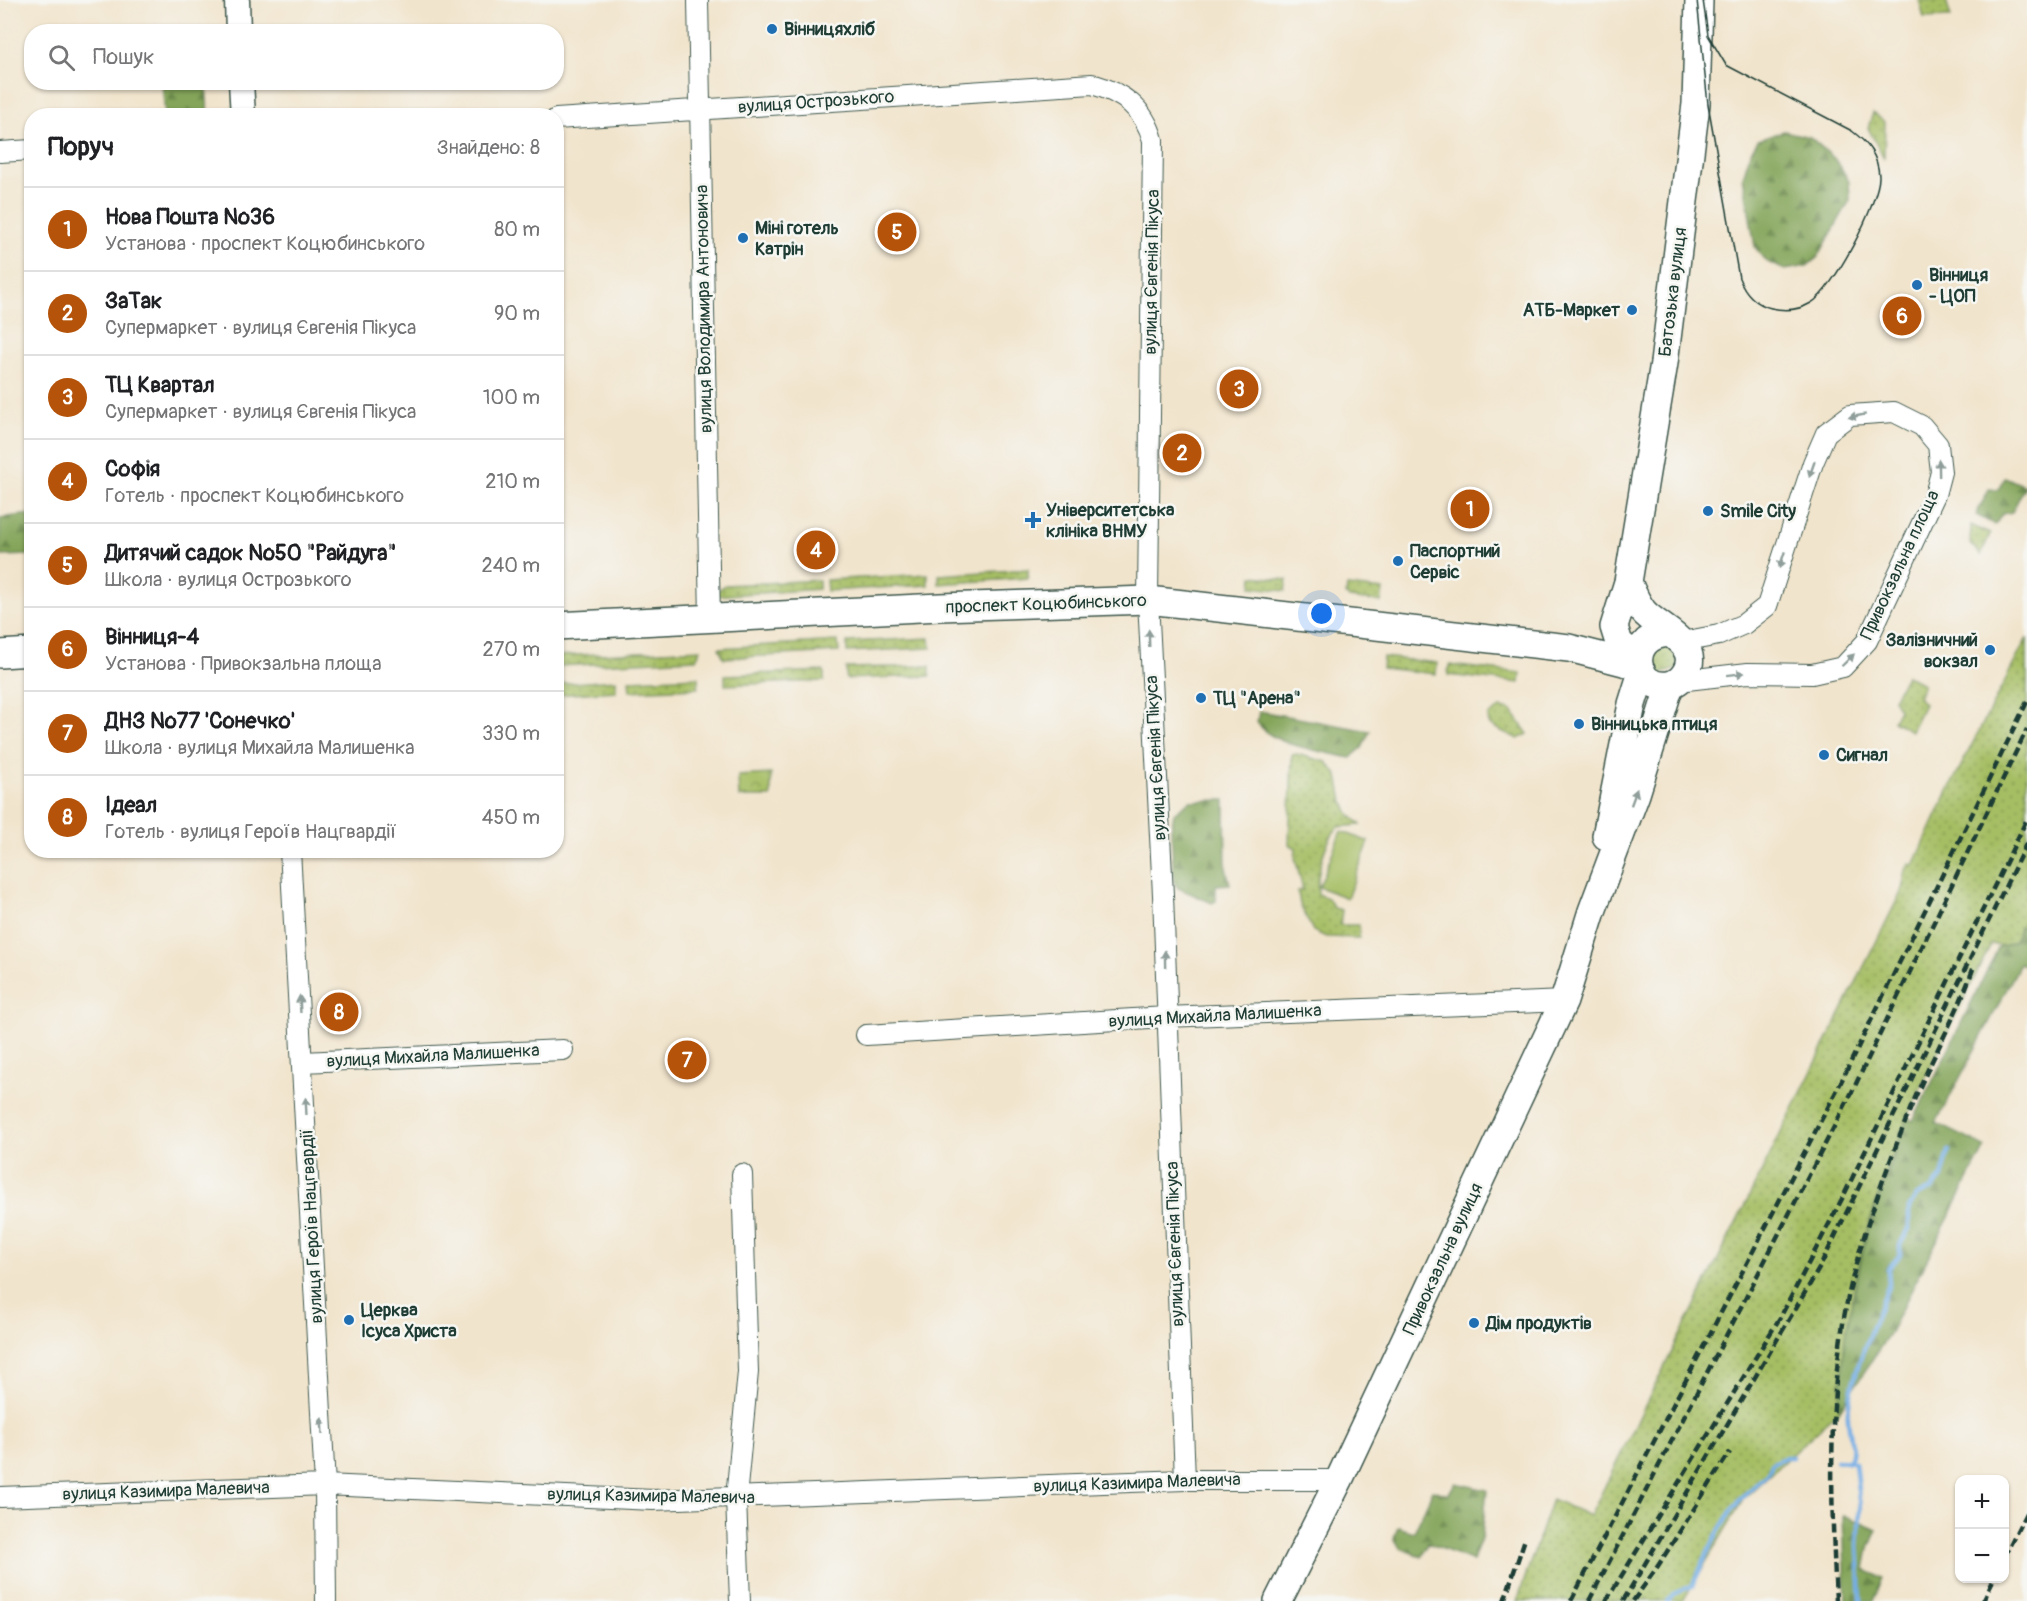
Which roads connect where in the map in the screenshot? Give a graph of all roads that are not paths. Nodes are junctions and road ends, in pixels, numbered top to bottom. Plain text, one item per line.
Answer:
1 (237, 0) edge
2 (698, 0) edge
3 (1699, 0) edge
4 (238, 24) edge
5 (1076, 84) joint
6 (241, 90) edge
7 (243, 108) edge
8 (700, 111) junction
9 (564, 119) edge
10 (24, 150) edge
11 (0, 152) edge
12 (1628, 582) junction
13 (1148, 600) junction
14 (710, 619) junction
15 (564, 627) edge
16 (1614, 627) junction
17 (1672, 637) junction
18 (1569, 648) junction
19 (24, 652) edge
20 (0, 654) edge
21 (1640, 665) junction
22 (1674, 683) junction
23 (1632, 704) junction
24 (291, 858) edge
25 (1592, 911) junction
26 (1564, 1001) junction
27 (1166, 1017) junction
28 (866, 1035) dead end
29 (563, 1050) dead end
30 (303, 1062) junction
31 (742, 1174) dead end
32 (1185, 1480) junction
33 (1339, 1480) junction
34 (325, 1485) junction
35 (0, 1497) edge
36 (736, 1498) junction
37 (326, 1601) edge
38 (740, 1601) edge
39 (1278, 1601) edge

1 - 4 street
2 - 8 street, вулиця Володимира Антоновича
3 - 12 main road, Батозька вулиця
5 - 8 street, вулиця Острозького
5 - 13 street, вулиця Євгенія Пікуса
6 - 7 street
8 - 9 street, вулиця Острозького
8 - 14 street, вулиця Володимира Антоновича
10 - 11 street
12 - 16 main road, Батозька вулиця
12 - 17 main road
13 - 14 main road, проспект Коцюбинського
13 - 18 main road, проспект Коцюбинського
27 -> 13 street, вулиця Євгенія Пікуса
14 - 15 main road, проспект Коцюбинського
16 - 17 main road
16 - 18 main road
16 - 21 main road
17 - 21 main road
17 - 22 main road
22 -> 17 street, Привокзальна площа
18 - 21 main road
18 - 23 main road
19 - 20 main road
21 - 22 main road
21 - 23 main road
25 -> 22 main road
23 - 25 main road
30 -> 24 street, вулиця Героїв Нацгвардії
25 - 26 main road, Привокзальна вулиця
26 - 27 street, вулиця Михайла Малишенка
26 - 33 main road, Привокзальна вулиця
27 - 28 street, вулиця Михайла Малишенка
27 - 32 street, вулиця Євгенія Пікуса
29 - 30 street, вулиця Михайла Малишенка
34 -> 30 street, вулиця Героїв Нацгвардії
31 - 36 street
32 - 33 street, вулиця Казимира Малевича
32 - 36 street, вулиця Казимира Малевича
33 - 39 main road, Привокзальна вулиця
34 - 35 street, вулиця Казимира Малевича
34 - 36 street, вулиця Казимира Малевича
34 - 37 street, вулиця Героїв Нацгвардії
36 - 38 street

